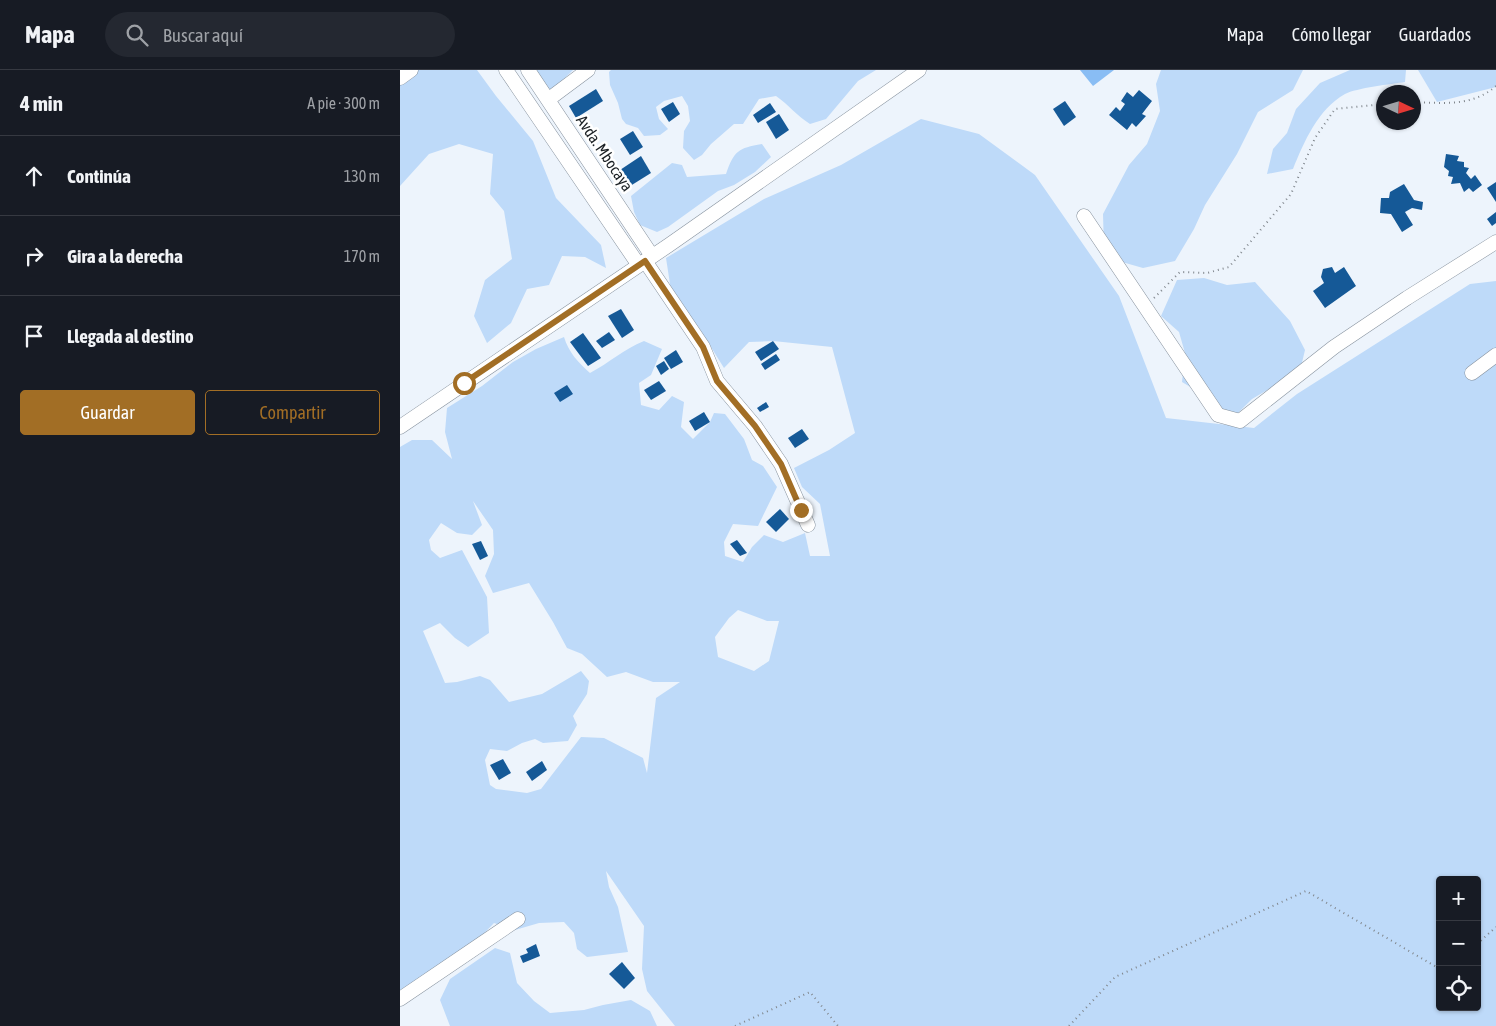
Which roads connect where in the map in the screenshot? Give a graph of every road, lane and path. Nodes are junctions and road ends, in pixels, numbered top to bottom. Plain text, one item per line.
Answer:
1 (412, 70) edge
2 (506, 70) edge
3 (528, 70) edge
4 (588, 70) edge
5 (919, 70) edge
6 (400, 78) edge
7 (1496, 86) edge
8 (549, 99) junction
9 (1421, 102) edge
10 (1376, 105) edge
11 (1084, 216) dead end
12 (1496, 242) edge
13 (645, 260) junction
14 (1145, 307) junction
15 (1496, 355) edge
16 (1472, 373) dead end
17 (400, 426) edge
18 (808, 525) dead end
19 (518, 919) dead end
20 (1496, 927) edge
21 (1481, 940) edge
22 (1436, 967) edge
23 (400, 999) edge
24 (735, 1026) edge
25 (838, 1026) edge
26 (1069, 1026) edge

1 - 6 street
2 - 13 street
3 - 8 street, Avda. Mbocaya
4 - 8 street
5 - 13 street
7 - 9 path
8 - 13 street, Avda. Mbocaya
10 - 14 path
11 - 14 street
12 - 14 street
13 - 17 street
13 - 18 street
15 - 16 street
19 - 23 street
20 - 21 path
22 - 26 path
24 - 25 path

